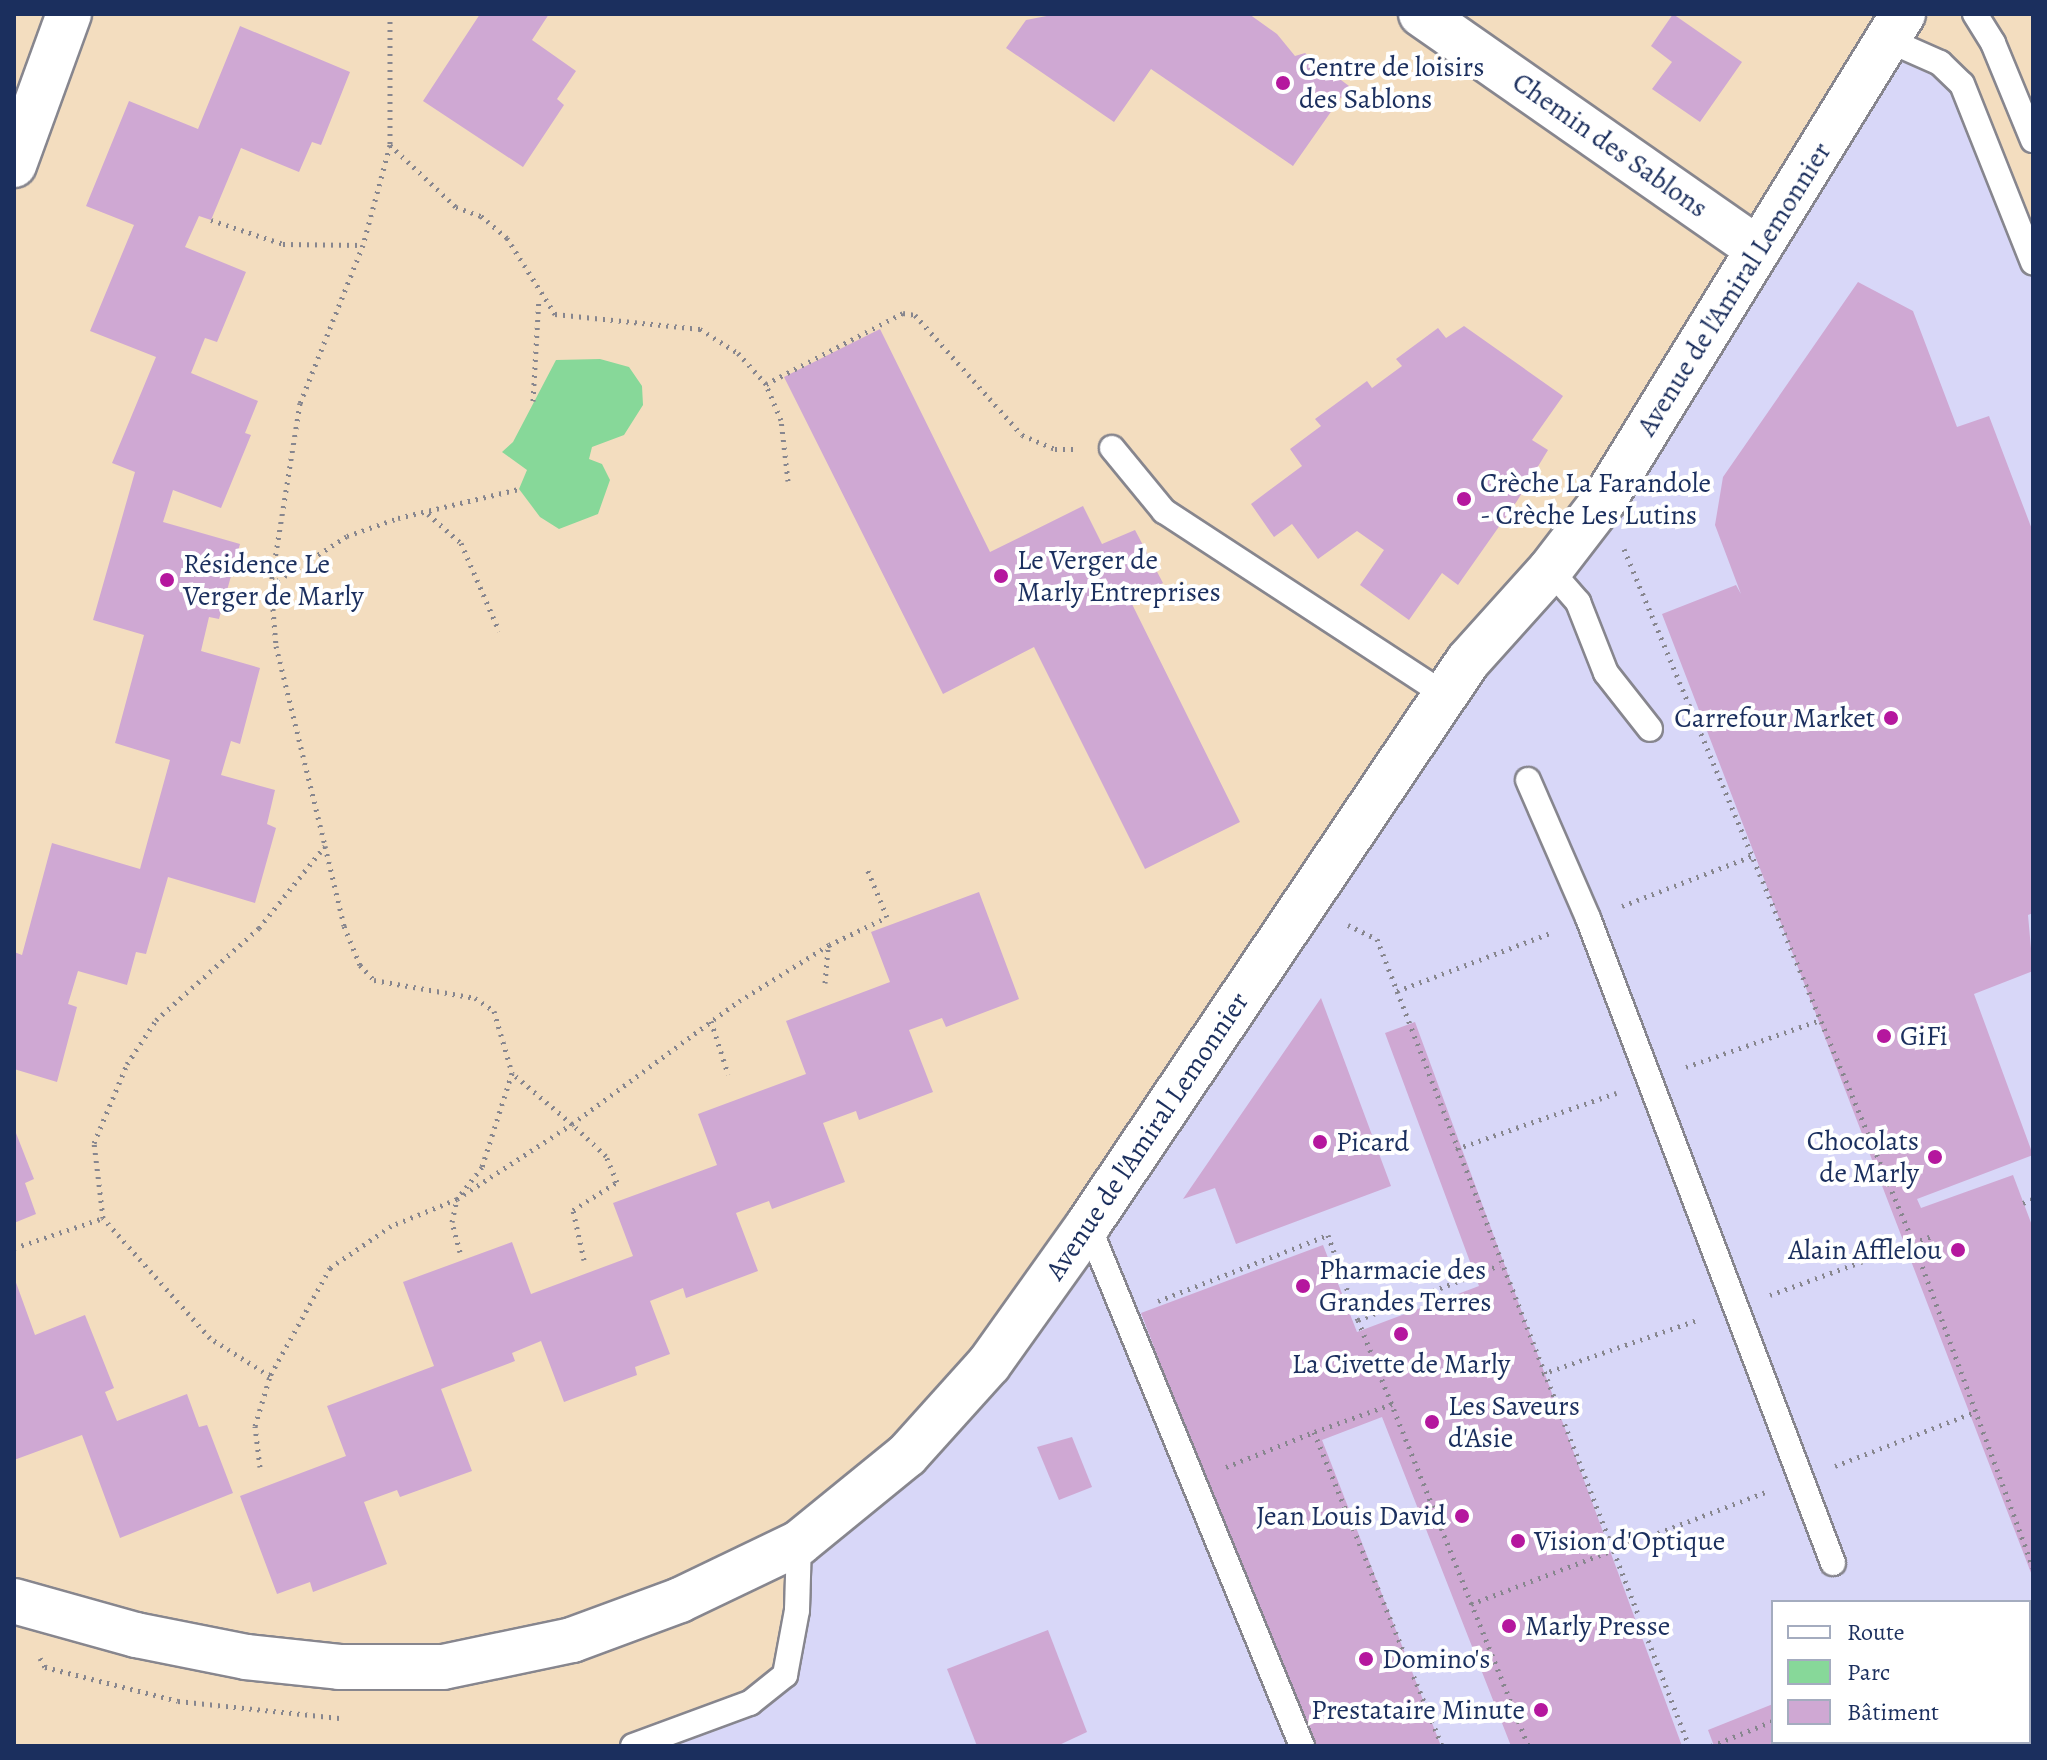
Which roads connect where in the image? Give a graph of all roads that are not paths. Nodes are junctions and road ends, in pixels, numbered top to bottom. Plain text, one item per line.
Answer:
1 (69, 14) edge
2 (1421, 14) edge
3 (1975, 14) edge
4 (1895, 27) edge
5 (2033, 140) edge
6 (14, 165) edge
7 (1758, 249) junction
8 (2033, 262) edge
9 (1112, 448) road end
10 (1550, 570) junction
11 (1445, 695) junction
12 (1650, 729) dead end
13 (1528, 780) dead end
14 (1088, 1225) junction
15 (799, 1543) junction
16 (1833, 1563) dead end
17 (14, 1601) edge
18 (633, 1746) edge
19 (1302, 1746) edge

1 - 6 street
2 - 7 street, Chemin des Sablons
3 - 5 lane
4 - 7 street, Avenue de l'Amiral Lemonnier
4 - 8 lane
7 - 10 street, Avenue de l'Amiral Lemonnier
9 - 11 lane
10 - 11 street, Avenue de l'Amiral Lemonnier
10 - 12 lane
11 - 14 street, Avenue de l'Amiral Lemonnier
13 - 16 lane
14 - 15 street, Avenue de l'Amiral Lemonnier
14 - 19 lane
15 - 17 street, Avenue de l'Amiral Lemonnier
15 - 18 lane

